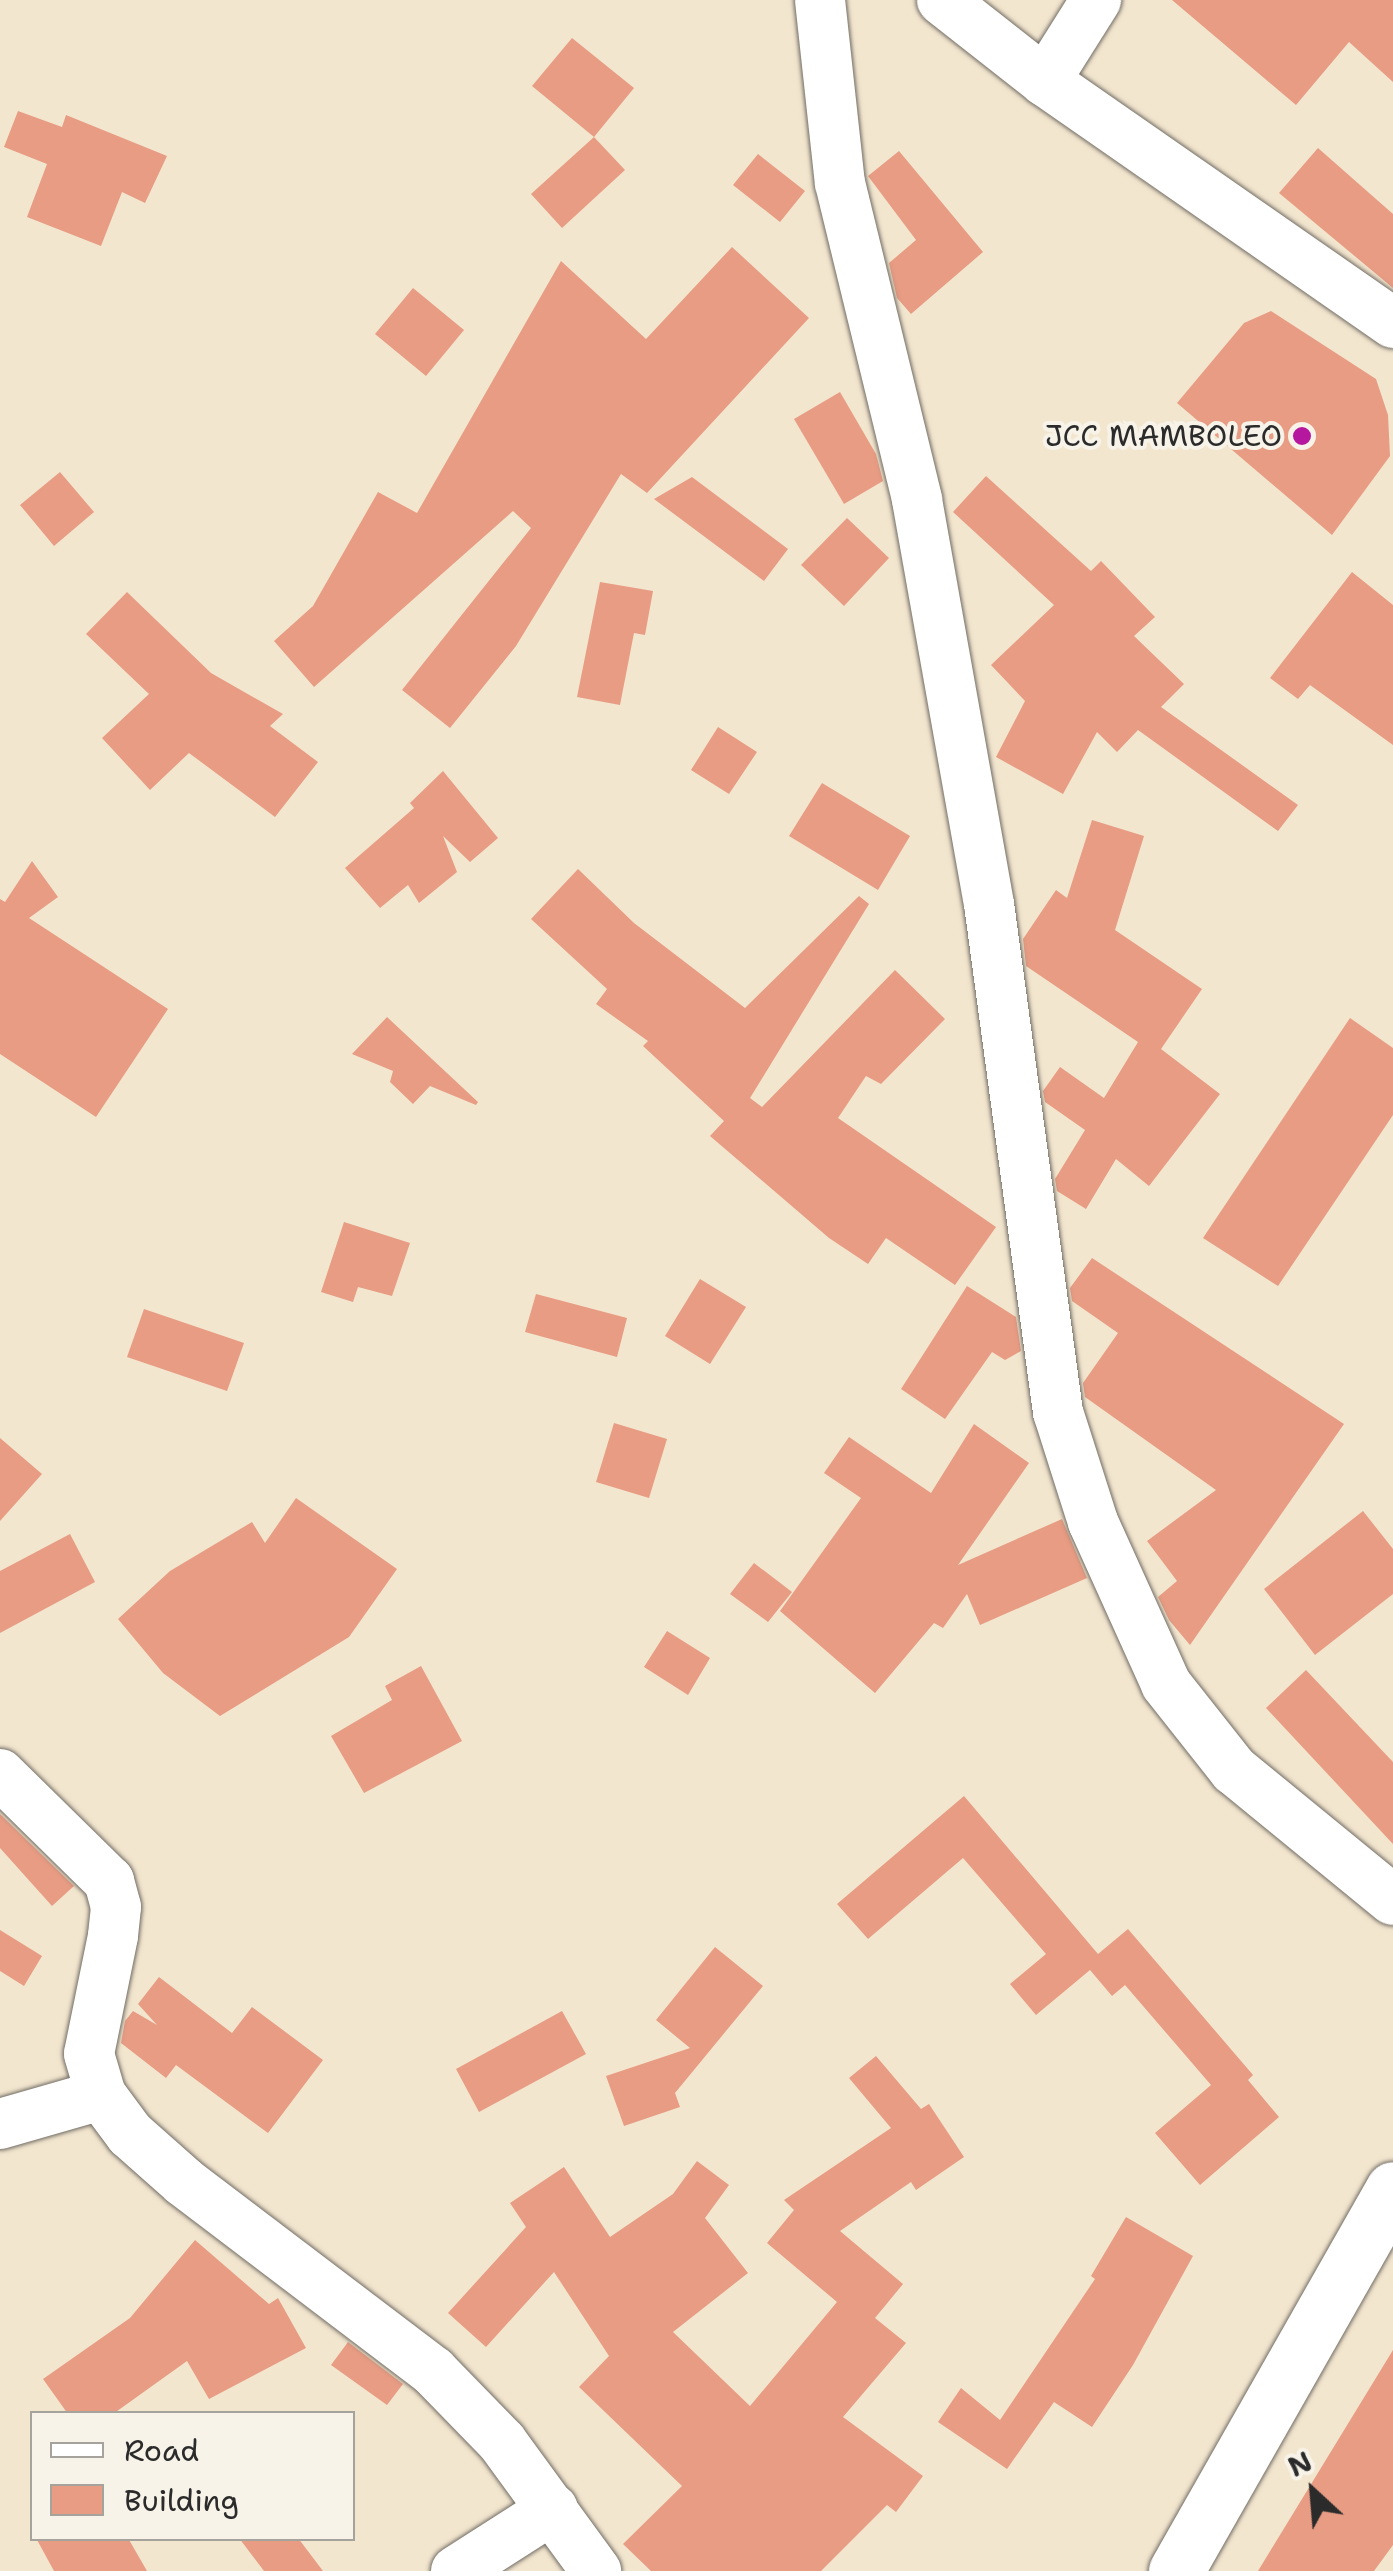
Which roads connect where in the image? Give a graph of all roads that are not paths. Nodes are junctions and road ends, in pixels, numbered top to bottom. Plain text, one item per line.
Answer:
1 (820, 0) edge
2 (942, 0) edge
3 (1096, 0) edge
4 (1044, 81) junction
5 (1393, 323) edge
6 (0, 1774) edge
7 (1393, 1900) edge
8 (102, 2095) junction
9 (0, 2124) edge
10 (1386, 2216) edge
11 (553, 2509) junction
12 (456, 2571) edge
13 (596, 2571) edge
14 (1176, 2571) edge

1 - 7 street
2 - 4 street
3 - 4 street
4 - 5 street
6 - 8 street
8 - 9 street
8 - 11 street
10 - 14 main road
11 - 12 street
11 - 13 street

